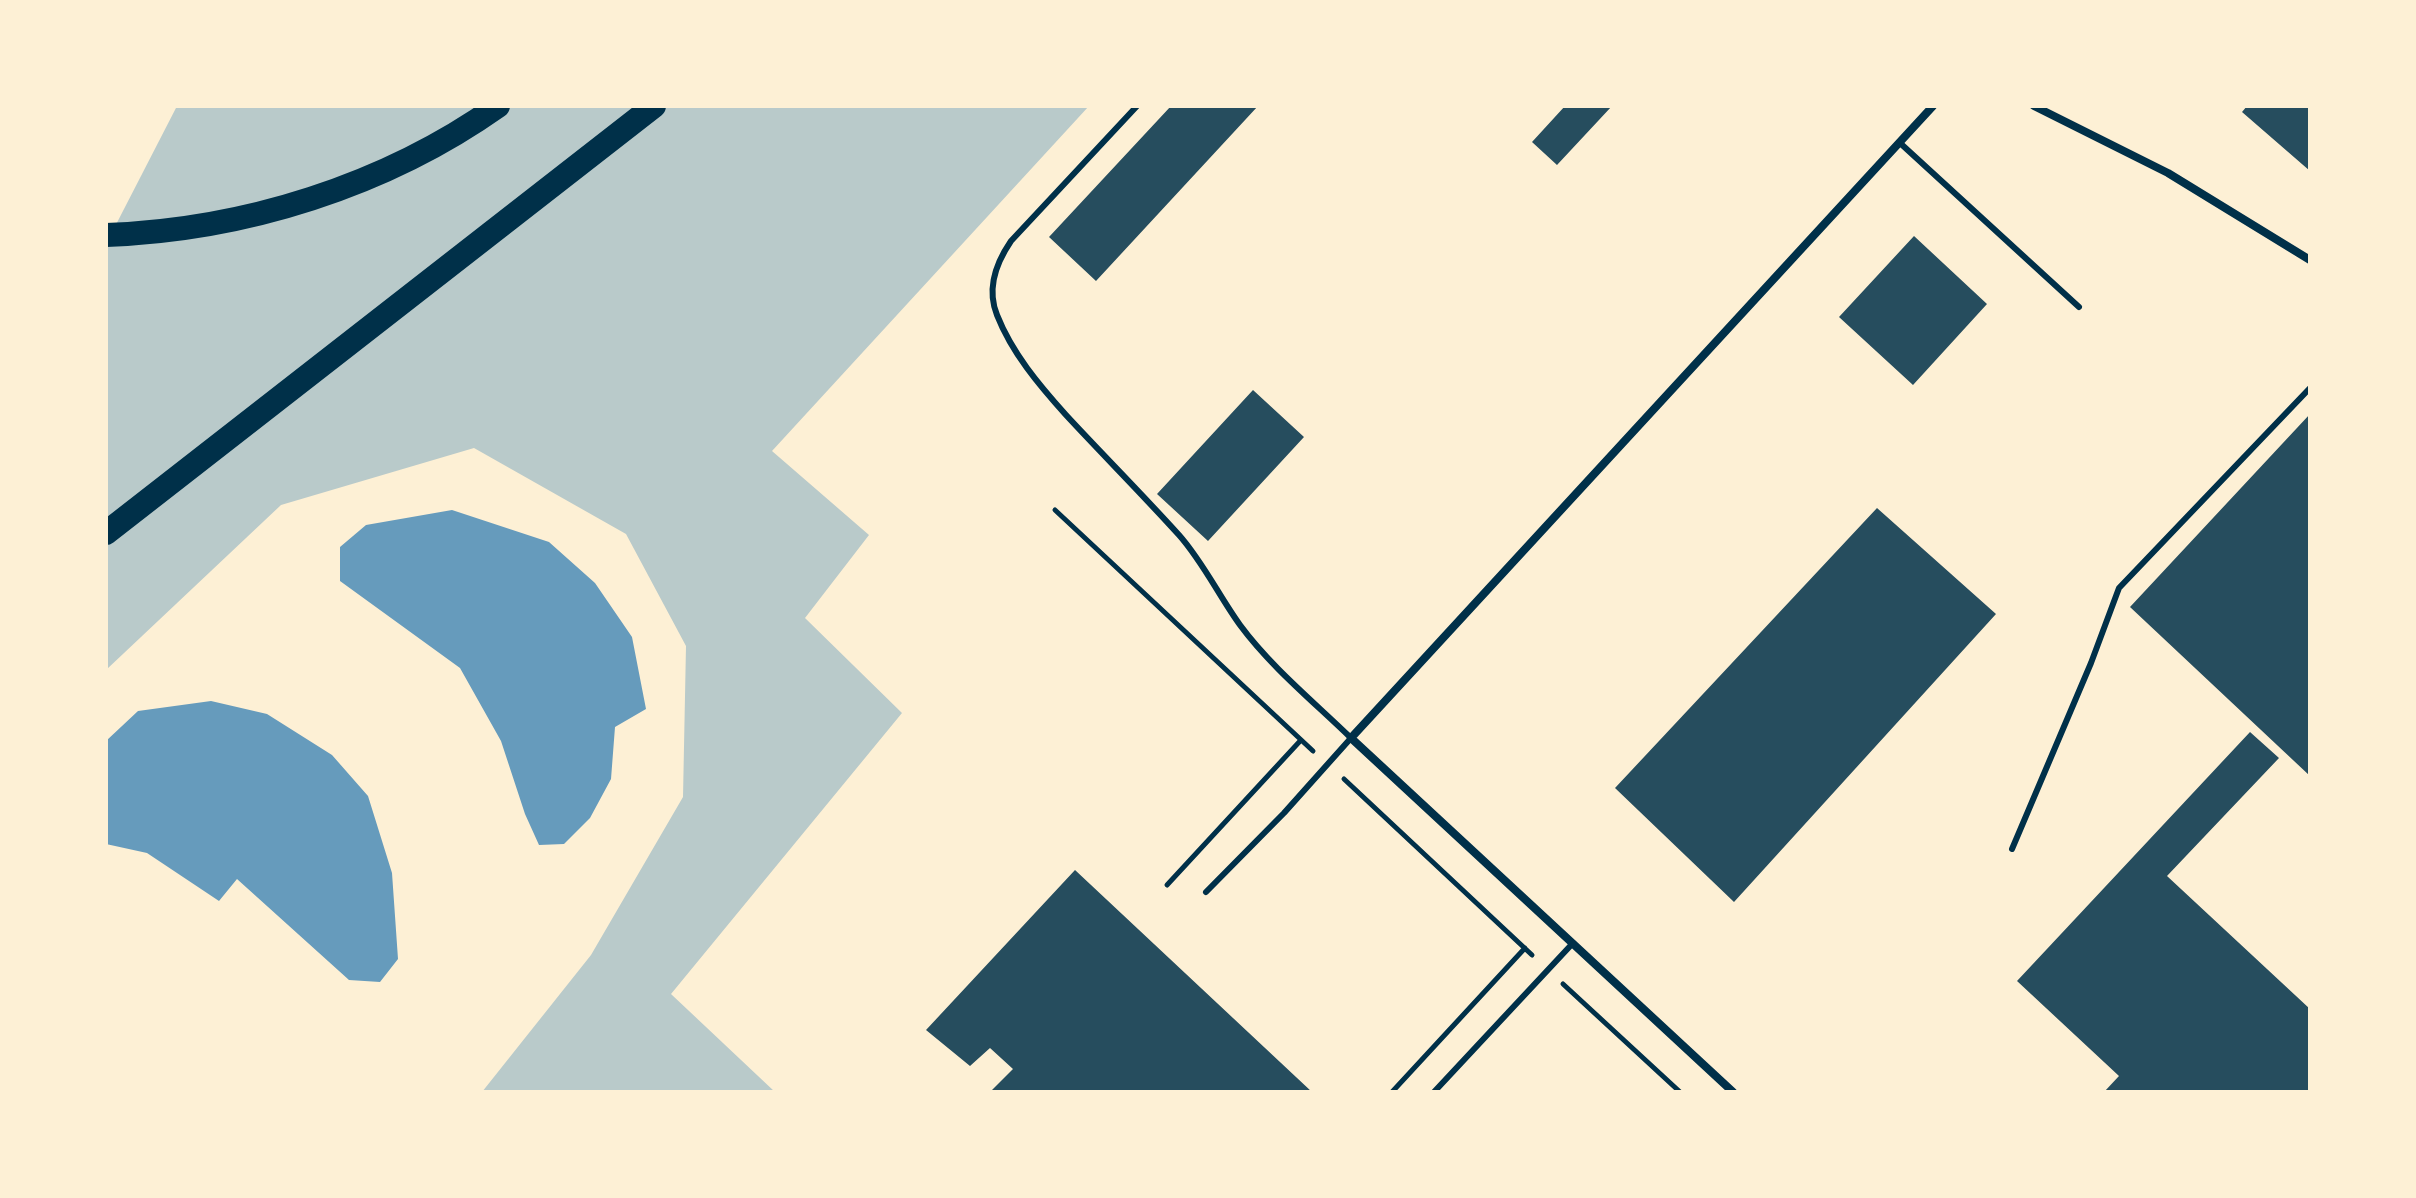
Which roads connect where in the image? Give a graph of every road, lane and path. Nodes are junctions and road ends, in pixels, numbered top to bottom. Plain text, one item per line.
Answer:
1 (498, 106) edge
2 (654, 106) edge
3 (1137, 106) edge
4 (1933, 106) edge
5 (2034, 106) edge
6 (1900, 143) junction
7 (106, 235) edge
8 (2310, 260) edge
9 (2079, 307) dead end
10 (2310, 388) edge
11 (1055, 510) dead end
12 (106, 533) edge
13 (1351, 738) junction
14 (1301, 740) junction
15 (1329, 765) junction
16 (2012, 849) dead end
17 (1167, 885) dead end
18 (1206, 892) dead end
19 (1573, 943) junction
20 (1525, 948) junction
21 (1548, 969) junction
22 (1392, 1092) edge
23 (1434, 1092) edge
24 (1680, 1092) edge
25 (1733, 1092) edge

1 - 7 highway
2 - 12 highway
3 - 13 lane
4 - 6 street
5 - 8 street
6 - 9 lane
6 - 13 street
10 - 16 lane
11 - 14 path
13 - 15 lane
13 - 19 street
14 - 15 path
14 - 17 path
15 - 18 lane
15 - 20 path
19 - 21 lane
19 - 25 street
20 - 21 path
20 - 22 path
21 - 23 lane
21 - 24 path

